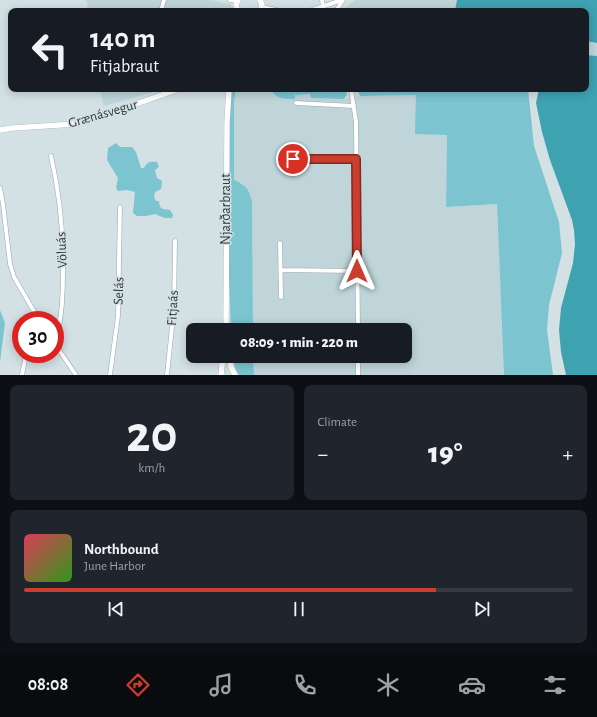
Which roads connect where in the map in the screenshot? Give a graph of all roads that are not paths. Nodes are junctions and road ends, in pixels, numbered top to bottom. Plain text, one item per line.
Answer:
1 (230, 0) edge
2 (343, 0) edge
3 (238, 1) edge
4 (327, 8) edge
5 (170, 92) edge
6 (230, 92) edge
7 (352, 92) edge
8 (296, 103) dead end
9 (354, 106) junction
10 (0, 130) edge
11 (51, 156) dead end
12 (289, 159) dead end
13 (356, 159) junction
14 (0, 188) edge
15 (120, 207) dead end
16 (175, 241) dead end
17 (280, 243) dead end
18 (281, 270) junction
19 (357, 271) junction
20 (281, 297) dead end
21 (33, 311) edge
22 (61, 311) edge
23 (226, 323) edge
24 (358, 323) edge
25 (64, 357) edge
26 (24, 363) edge
27 (222, 363) edge
28 (230, 363) edge
29 (358, 363) edge
30 (22, 375) edge
31 (76, 375) edge
32 (110, 375) edge
33 (167, 375) edge
34 (221, 375) edge
35 (235, 375) edge
36 (358, 375) edge

1 - 3 street
2 - 4 street
5 - 10 main road, Grænásvegur
6 - 23 main road, Njarðarbraut
7 - 9 street
8 - 9 street
9 - 13 street
11 - 22 street, Völuás
12 - 13 street
13 - 19 street
14 - 21 street
15 - 32 street, Selás
16 - 33 street, Fitjaás
17 - 18 street
18 - 19 street
18 - 20 street
19 - 24 street
25 - 31 street
26 - 30 street
27 - 34 main road
28 - 35 main road
29 - 36 street

